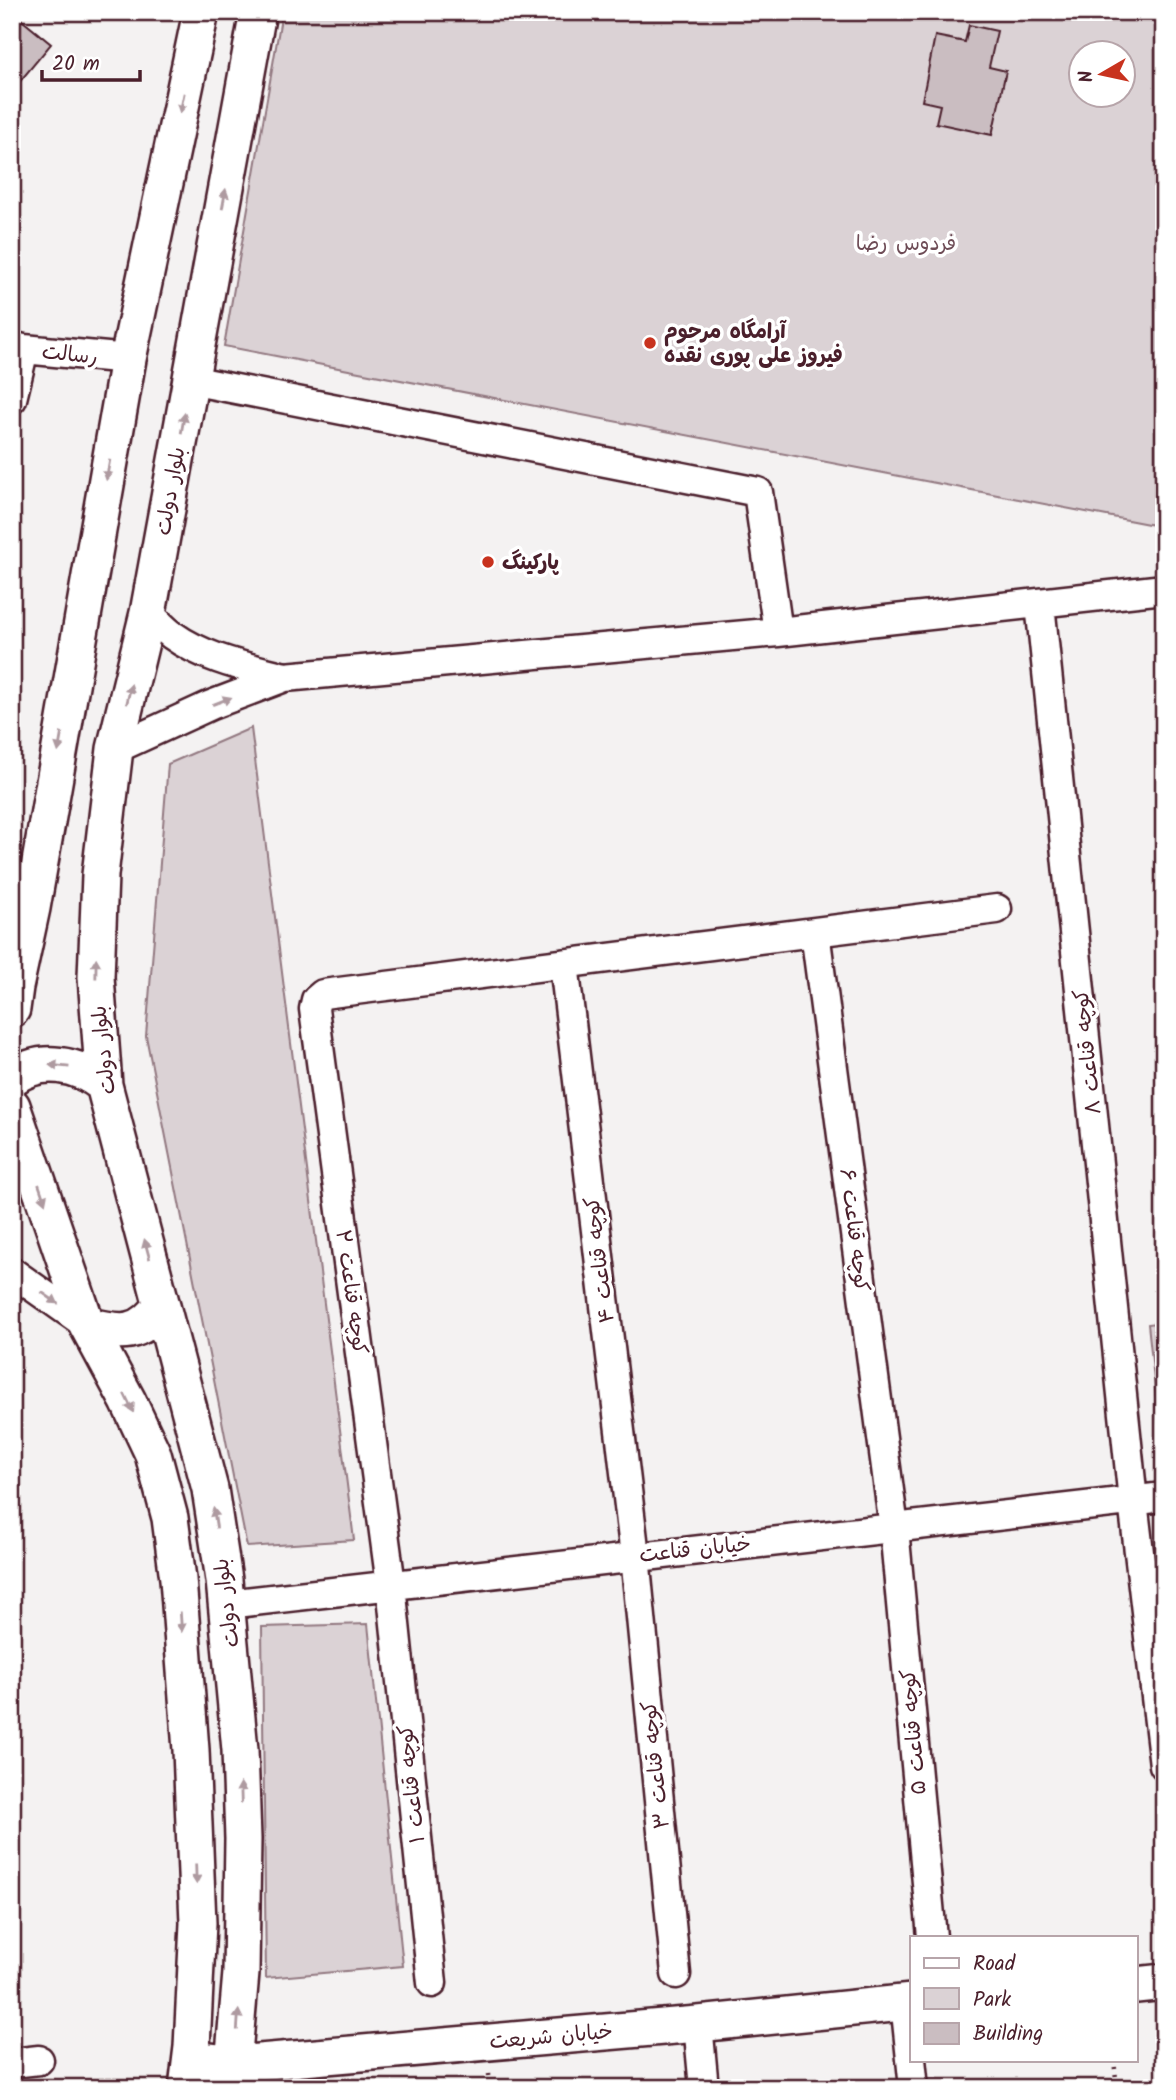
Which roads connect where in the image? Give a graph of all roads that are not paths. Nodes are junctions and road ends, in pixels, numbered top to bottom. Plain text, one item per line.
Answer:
1 (201, 12) edge
2 (258, 12) edge
3 (18, 348) edge
4 (128, 359) junction
5 (190, 380) junction
6 (12, 399) edge
7 (1164, 589) edge
8 (1040, 604) junction
9 (148, 613) junction
10 (778, 632) junction
11 (285, 677) junction
12 (116, 750) junction
13 (997, 909) dead end
14 (815, 932) junction
15 (564, 964) junction
16 (12, 1009) edge
17 (12, 1078) edge
18 (104, 1085) junction
19 (12, 1106) edge
20 (12, 1272) edge
21 (162, 1305) junction
22 (88, 1325) junction
23 (1164, 1497) edge
24 (1133, 1501) junction
25 (894, 1528) junction
26 (635, 1556) junction
27 (391, 1585) junction
28 (227, 1604) junction
29 (1164, 1765) edge
30 (932, 1936) edge
31 (676, 1974) dead end
32 (1164, 1982) edge
33 (432, 1983) dead end
34 (1138, 1985) edge
35 (908, 2002) edge
36 (698, 2024) junction
37 (910, 2031) edge
38 (912, 2062) edge
39 (189, 2073) edge
40 (233, 2076) edge
41 (704, 2088) edge
42 (914, 2088) edge

1 -> 4 street
5 -> 2 street, بلوار دولت
3 - 4 street, رسالت
3 - 6 street
4 -> 16 street
9 -> 5 street, بلوار دولت
5 - 10 street
7 - 8 street
8 - 10 street
8 - 24 street, کوچه قناعت ۸
9 - 11 street
12 -> 9 street, بلوار دولت
10 - 11 street
12 -> 11 street
18 -> 12 street, بلوار دولت
13 - 14 street
14 - 15 street
14 - 25 street, کوچه قناعت ۶
15 - 26 street, کوچه قناعت ۴
15 - 27 street, کوچه قناعت ۲
18 -> 17 street
21 -> 18 street, بلوار دولت
19 -> 22 street
20 -> 22 street
21 - 22 street
28 -> 21 street, بلوار دولت
22 -> 39 street
23 - 24 street, خیابان قناعت
24 - 25 street, خیابان قناعت
24 - 29 street, کوچه قناعت ۸
25 - 26 street, خیابان قناعت
25 - 30 street, کوچه قناعت ۵
26 - 27 street, خیابان قناعت
26 - 31 street, کوچه قناعت ۳
27 - 28 street, خیابان قناعت
27 - 33 street, کوچه قناعت ۱
40 -> 28 street, بلوار دولت
32 - 34 street
35 - 36 street, خیابان شریعت
35 - 37 street
36 - 40 street, خیابان شریعت
36 - 41 street
38 - 42 street
39 - 40 street, خیابان شریعت

